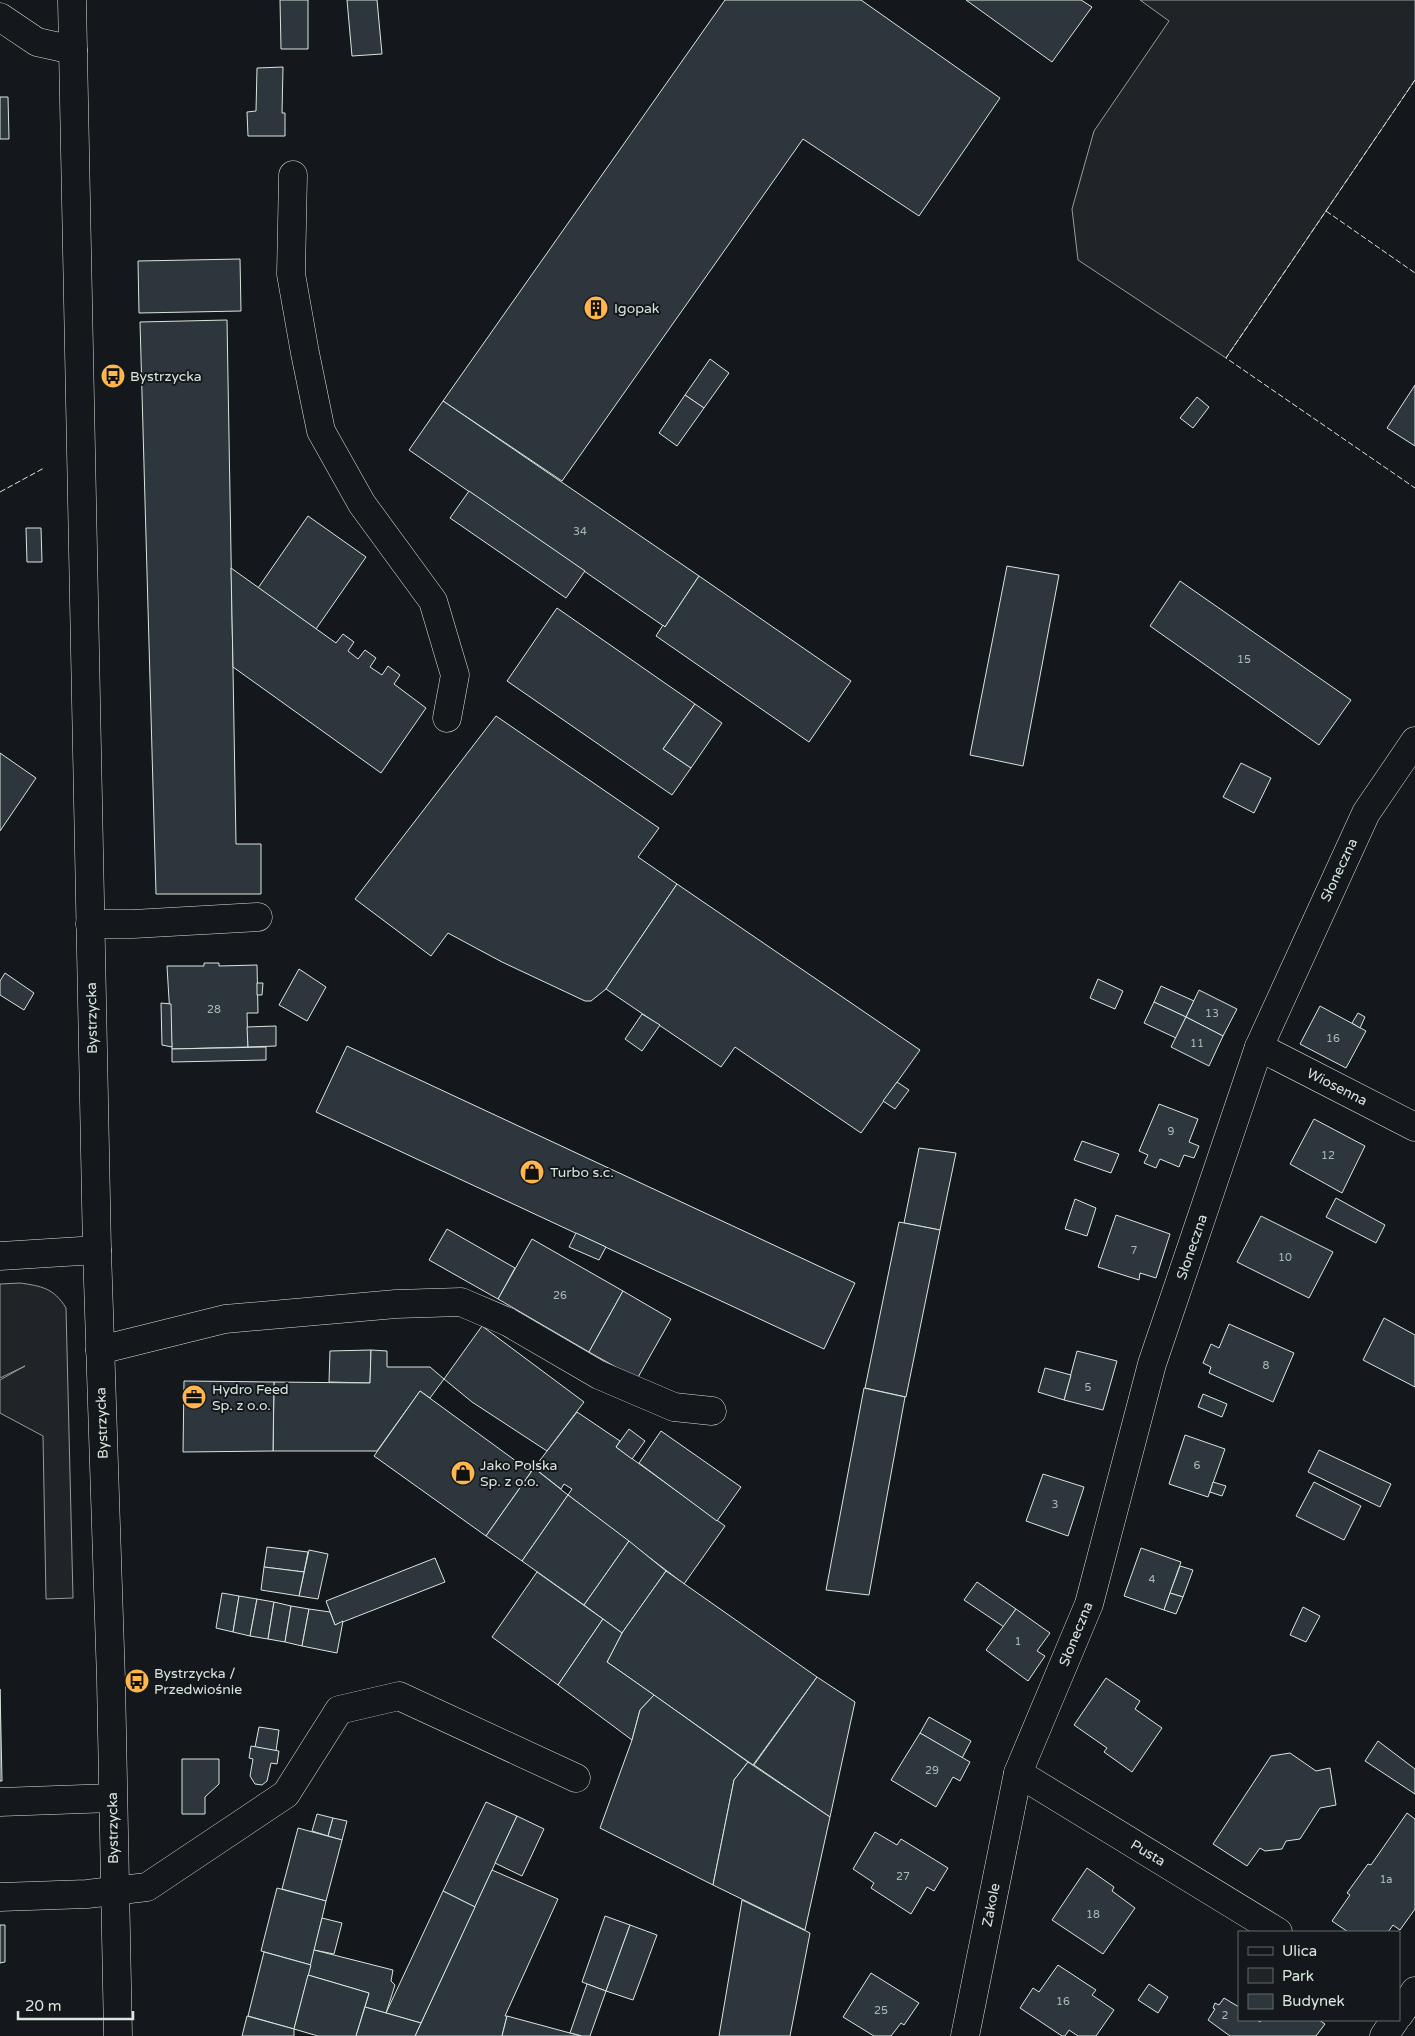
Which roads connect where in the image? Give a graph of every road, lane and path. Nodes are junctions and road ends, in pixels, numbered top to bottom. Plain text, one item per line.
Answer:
1 (72, 0) edge
2 (0, 17) edge
3 (74, 50) junction
4 (294, 175) dead end
5 (447, 718) dead end
6 (1415, 741) edge
7 (258, 917) dead end
8 (90, 924) junction
9 (1259, 1047) junction
10 (1415, 1127) edge
11 (97, 1250) junction
12 (0, 1256) edge
13 (100, 1350) junction
14 (712, 1411) dead end
15 (1018, 1773) junction
16 (576, 1778) dead end
17 (112, 1798) junction
18 (0, 1802) edge
19 (114, 1891) junction
20 (0, 1897) edge
21 (1276, 1931) edge
22 (1394, 2021) edge
23 (118, 2036) edge
24 (965, 2036) edge
25 (1384, 2036) edge

1 - 3 street, Bystrzycka
2 - 3 street
3 - 8 street, Bystrzycka
4 - 5 street
6 - 9 street, Słoneczna
7 - 8 street
8 - 11 street, Bystrzycka
9 - 10 street, Wiosenna
9 - 15 street, Słoneczna
11 - 12 street
11 - 13 street, Bystrzycka
13 - 14 street
13 - 17 street, Bystrzycka
15 - 21 street, Pusta
15 - 24 street, Zakole
16 - 19 street
17 - 18 street
17 - 19 street, Bystrzycka
19 - 20 street
19 - 23 street, Bystrzycka
22 - 25 street

